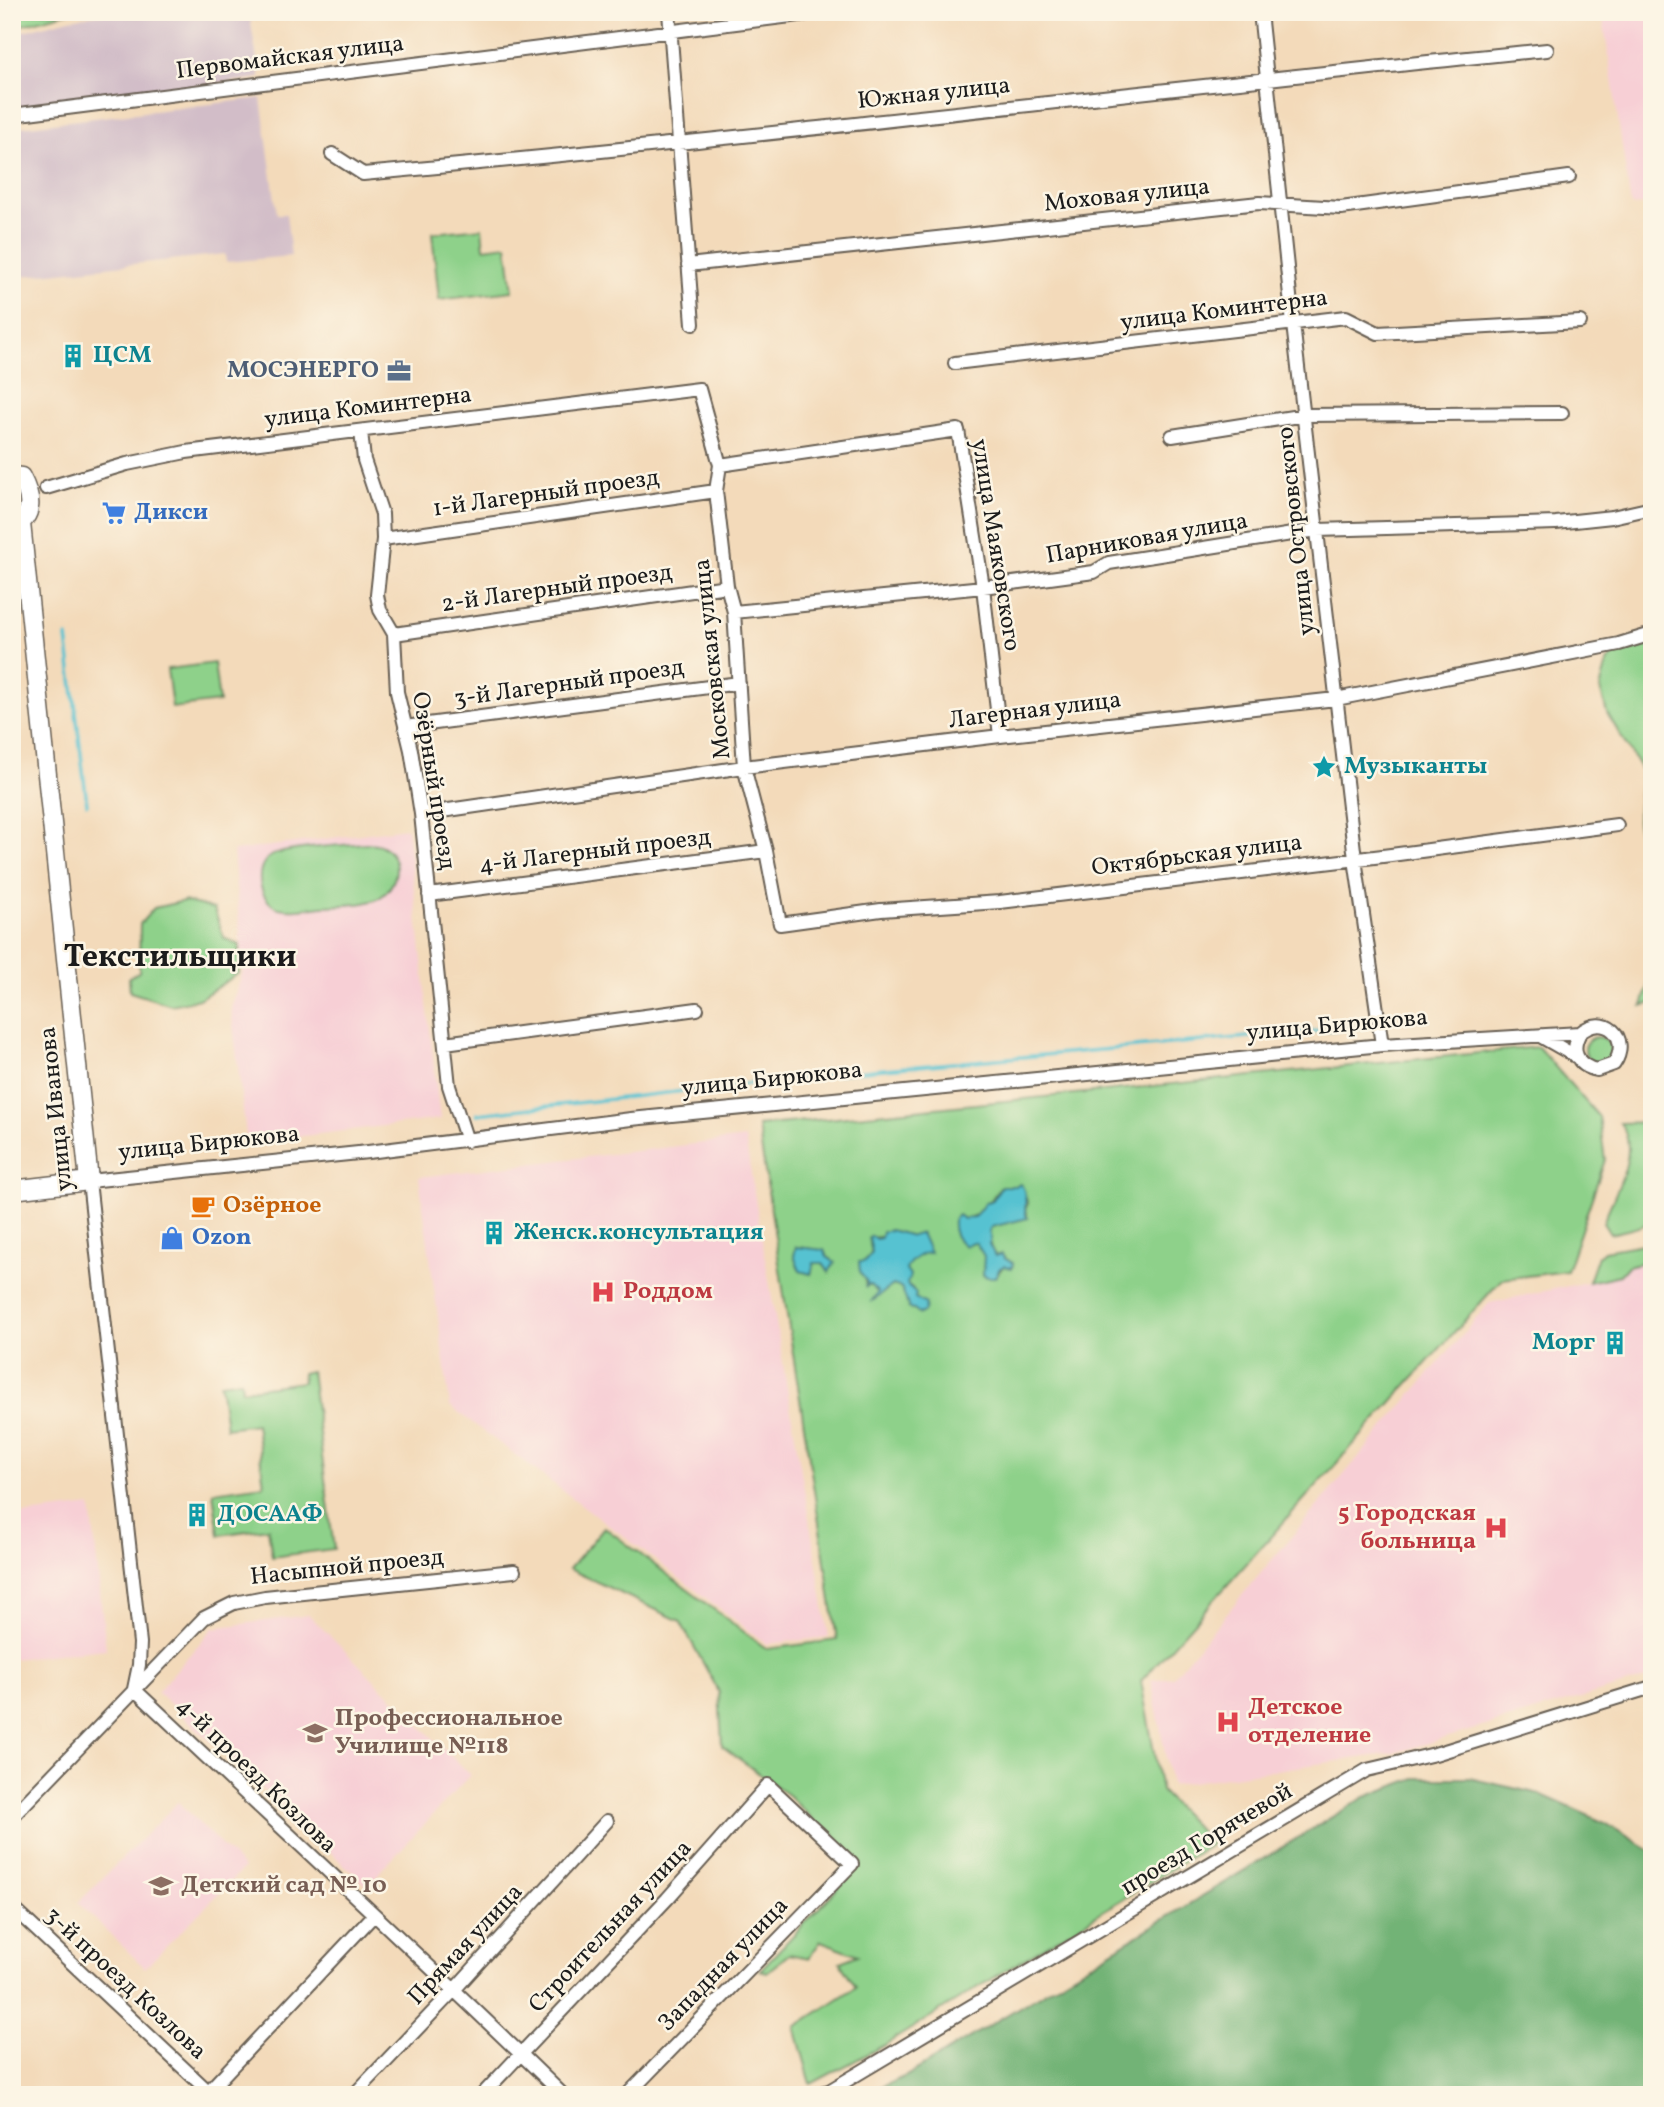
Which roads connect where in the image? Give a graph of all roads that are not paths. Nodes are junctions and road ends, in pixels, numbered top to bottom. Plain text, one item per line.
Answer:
1 (669, 12) edge
2 (823, 12) edge
3 (1260, 12) edge
4 (671, 30) junction
5 (1547, 50) dead end
6 (1267, 78) junction
7 (12, 115) edge
8 (678, 144) junction
9 (332, 154) dead end
10 (1569, 177) dead end
11 (1281, 206) junction
12 (688, 265) junction
13 (1580, 322) dead end
14 (693, 324) dead end
15 (1293, 324) junction
16 (955, 363) dead end
17 (699, 389) joint
18 (1562, 413) dead end
19 (1305, 415) junction
20 (361, 430) junction
21 (1172, 436) dead end
22 (719, 465) junction
23 (15, 471) edge
24 (46, 488) junction
25 (716, 491) junction
26 (1652, 508) edge
27 (20, 522) edge
28 (1317, 530) junction
29 (383, 539) junction
30 (12, 571) edge
31 (727, 586) junction
32 (983, 587) junction
33 (734, 611) junction
34 (30, 617) junction
35 (394, 634) junction
36 (1652, 634) edge
37 (739, 683) junction
38 (1336, 699) junction
39 (405, 727) junction
40 (1000, 736) junction
41 (744, 767) junction
42 (421, 814) junction
43 (1618, 825) dead end
44 (766, 851) junction
45 (1355, 859) junction
46 (429, 895) junction
47 (780, 923) joint
48 (696, 1009) dead end
49 (1580, 1033) junction
50 (1539, 1035) junction
51 (444, 1043) junction
52 (1382, 1045) junction
53 (1577, 1058) junction
54 (467, 1141) junction
55 (89, 1181) junction
56 (12, 1190) edge
57 (514, 1571) dead end
58 (1652, 1687) edge
59 (134, 1689) junction
60 (12, 1817) edge
61 (607, 1821) dead end
62 (852, 1864) joint
63 (12, 1906) edge
64 (373, 1916) junction
65 (455, 1989) junction
66 (522, 2055) junction
67 (12, 2091) edge
68 (207, 2093) edge
69 (16, 2095) edge
70 (354, 2095) edge
71 (482, 2095) edge
72 (563, 2095) edge
73 (627, 2095) edge
74 (813, 2095) edge

1 - 4 street
2 - 4 street, Первомайская улица
3 - 6 street, улица Островского
4 - 7 street, Первомайская улица
4 - 8 street
5 - 6 street, Южная улица
6 - 8 street, Южная улица
6 - 11 street, улица Островского
8 - 9 street, Южная улица
8 - 12 street
10 - 11 street, Моховая улица
11 - 12 street, Моховая улица
11 - 15 street, улица Островского
12 - 14 street
13 - 15 street, улица Коминтерна
15 - 16 street, улица Коминтерна
15 - 19 street, улица Островского
17 - 20 street, улица Коминтерна
17 - 22 street, Московская улица
18 - 19 street
19 - 21 street
19 - 28 street, улица Островского
20 - 24 street, улица Коминтерна
20 - 29 street, Озёрный проезд
22 - 25 street, Московская улица
22 - 32 street, улица Маяковского
23 - 24 street
23 - 27 street, улица Иванова
24 - 27 street
25 - 29 street, 1-й Лагерный проезд
25 - 31 street, Московская улица
26 - 28 street, Парниковая улица
27 - 34 street, улица Иванова
28 - 32 street, Парниковая улица
28 - 38 street, улица Островского
29 - 35 street, Озёрный проезд
30 - 34 street
31 - 33 street, Московская улица
31 - 35 street, 2-й Лагерный проезд
32 - 33 street, Парниковая улица
32 - 40 street, улица Маяковского
33 - 37 street, Московская улица
34 - 55 street, улица Иванова
35 - 39 street, Озёрный проезд
36 - 38 street, Лагерная улица
37 - 39 street, 3-й Лагерный проезд
37 - 41 street, Московская улица
38 - 40 street, Лагерная улица
38 - 45 street, улица Островского
39 - 42 street, Озёрный проезд
40 - 41 street, Лагерная улица
41 - 42 street, Лагерная улица
41 - 44 street, Московская улица
42 - 46 street, Озёрный проезд
43 - 45 street, Октябрьская улица
44 - 46 street, 4-й Лагерный проезд
44 - 47 street, Московская улица
45 - 47 street, Октябрьская улица
45 - 52 street, улица Островского
46 - 51 street, Озёрный проезд
48 - 51 street
49 - 50 street, улица Бирюкова
49 - 53 street
49 - 53 street, улица Бирюкова
50 - 52 street, улица Бирюкова
50 - 53 street, улица Бирюкова
51 - 54 street, Озёрный проезд
52 - 54 street, улица Бирюкова
54 - 55 street, улица Бирюкова
55 - 56 street, улица Бирюкова
55 - 59 street, улица Иванова
57 - 59 street, Насыпной проезд
58 - 74 street, проезд Горячевой
59 - 60 street, Насыпной проезд
59 - 64 street, 4-й проезд Козлова
61 - 65 street, Прямая улица
62 - 66 street, Строительная улица
62 - 73 street, Западная улица
63 - 68 street, 3-й проезд Козлова
64 - 65 street, 4-й проезд Козлова
64 - 68 street
65 - 66 street, 4-й проезд Козлова
65 - 70 street, Прямая улица
66 - 71 street, Строительная улица
66 - 72 street, 4-й проезд Козлова
67 - 69 street

